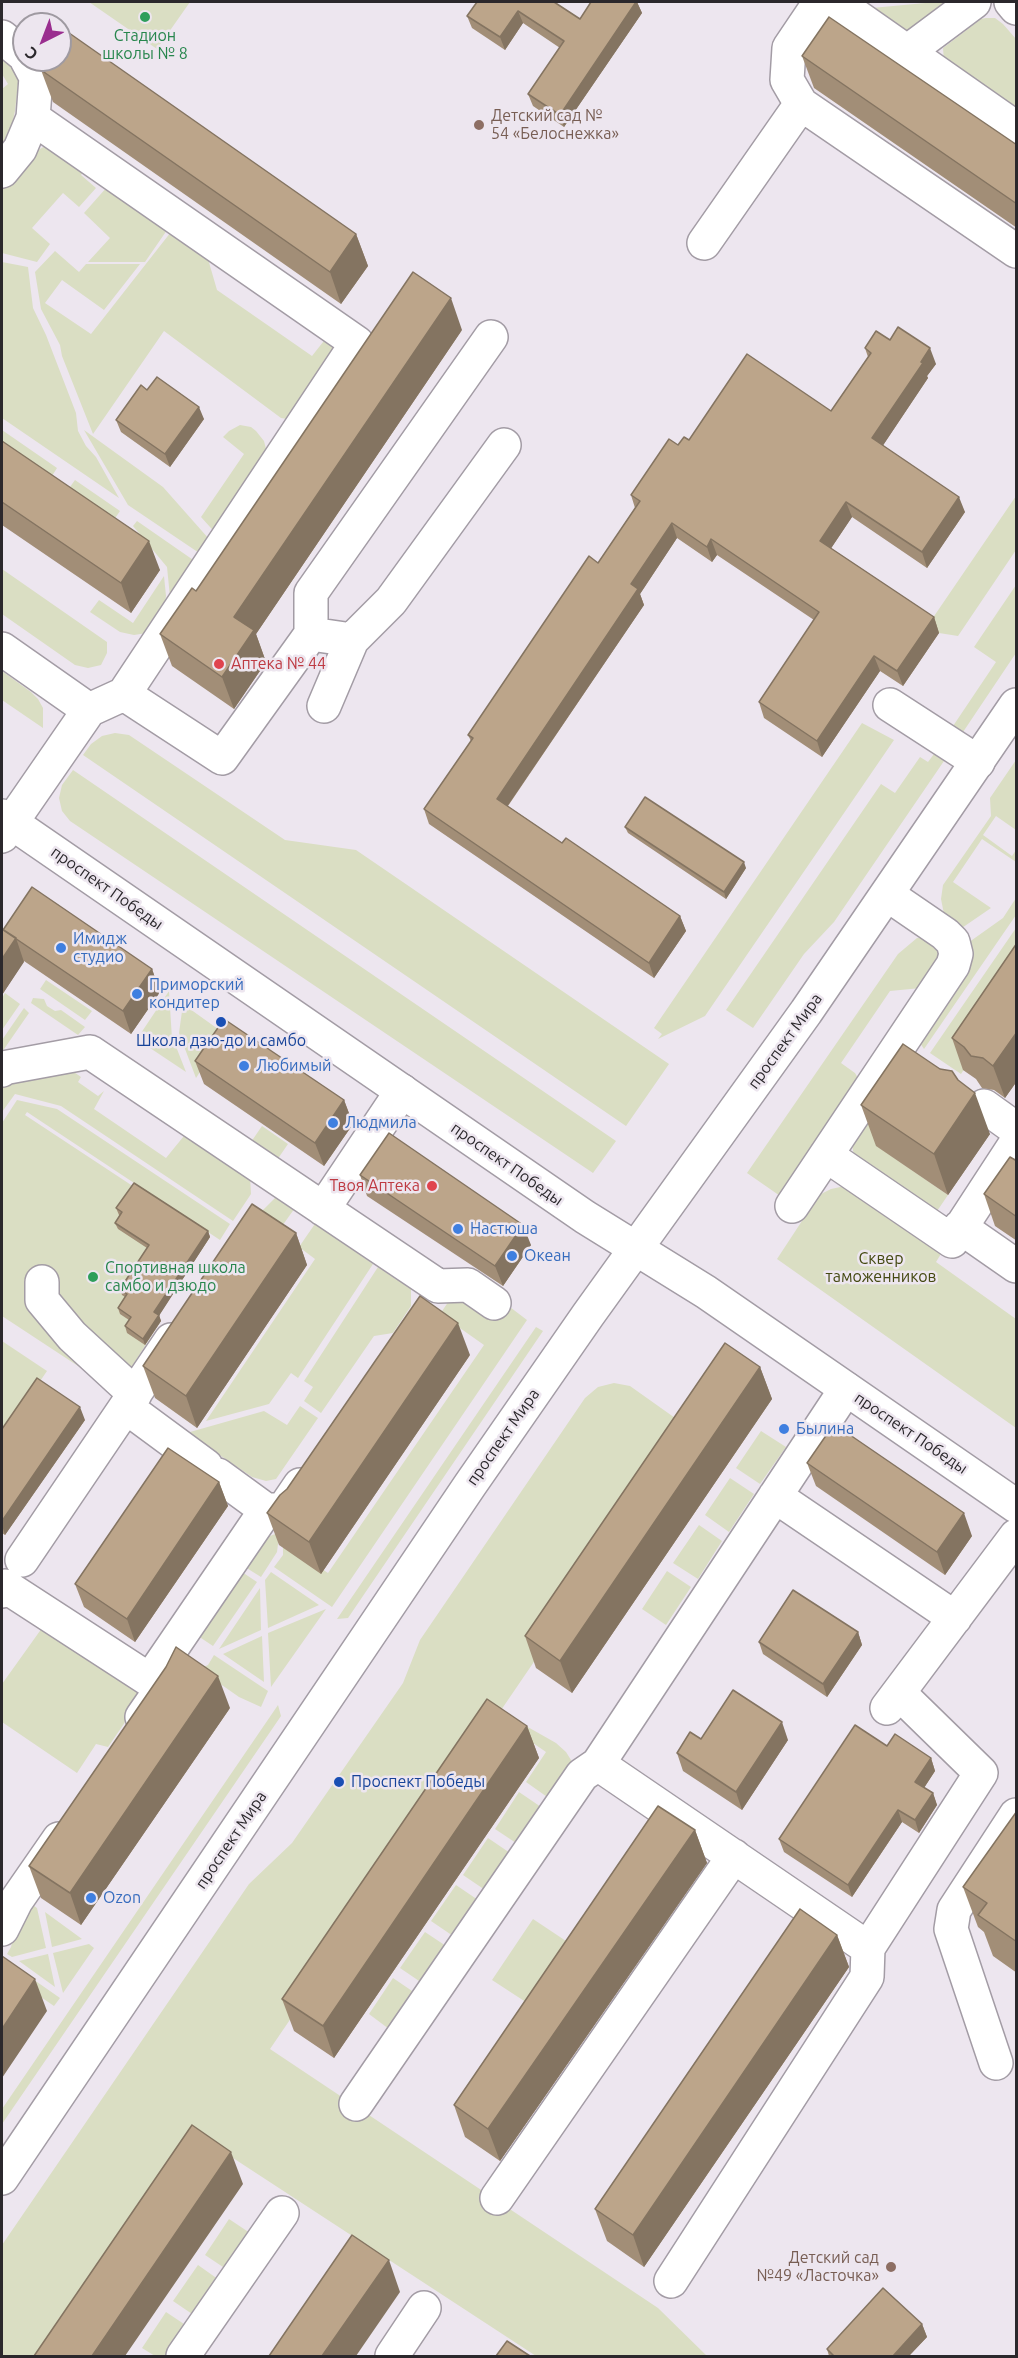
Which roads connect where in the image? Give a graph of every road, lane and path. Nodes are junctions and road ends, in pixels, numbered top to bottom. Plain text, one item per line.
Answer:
1 (820, 2) edge
2 (836, 2) edge
3 (974, 2) edge
4 (1011, 2) edge
5 (1017, 8) edge
6 (907, 52) junction
7 (33, 72) edge
8 (801, 104) junction
9 (33, 118) junction
10 (1017, 128) edge
11 (2, 171) edge
12 (704, 243) dead end
13 (1017, 251) edge
14 (491, 337) dead end
15 (504, 445) dead end
16 (311, 634) junction
17 (352, 639) junction
18 (2, 649) edge
19 (124, 694) junction
20 (890, 705) dead end
21 (1017, 705) edge
22 (324, 706) dead end
23 (89, 710) junction
24 (978, 762) junction
25 (5, 824) edge
26 (888, 895) junction
27 (2, 1070) edge
28 (402, 1091) junction
29 (968, 1096) edge
30 (1017, 1129) edge
31 (1017, 1143) edge
32 (826, 1155) junction
33 (792, 1206) dead end
34 (323, 1209) junction
35 (960, 1227) junction
36 (636, 1249) junction
37 (1017, 1266) edge
38 (42, 1282) dead end
39 (494, 1303) dead end
40 (187, 1316) edge
41 (846, 1389) junction
42 (130, 1401) junction
43 (317, 1461) edge
44 (775, 1496) junction
45 (1017, 1506) edge
46 (266, 1510) junction
47 (1017, 1536) edge
48 (22, 1560) dead end
49 (2, 1592) edge
50 (955, 1618) junction
51 (150, 1680) junction
52 (122, 1746) edge
53 (598, 1764) junction
54 (76, 1814) edge
55 (1017, 1815) edge
56 (734, 1856) junction
57 (2, 1929) edge
58 (868, 1948) junction
59 (996, 2063) dead end
60 (356, 2103) dead end
61 (2, 2178) edge
62 (497, 2198) dead end
63 (282, 2213) dead end
64 (671, 2281) dead end
65 (424, 2308) dead end
66 (183, 2356) edge
67 (392, 2356) edge

1 - 8 main road
2 - 6 main road
3 - 6 main road
4 - 5 main road
6 - 10 main road
7 - 9 main road
8 - 12 main road
8 - 13 main road
9 - 11 main road
9 - 19 main road
14 - 16 main road
15 - 17 main road
16 - 17 main road
16 - 19 main road
17 - 22 main road
18 - 23 main road
19 - 23 main road
20 - 24 main road
21 - 24 main road, проспект Мира
23 - 25 main road
24 - 26 main road, проспект Мира
25 - 28 main road, проспект Победы
26 - 32 main road
26 - 36 main road, проспект Мира
27 - 34 main road
28 - 34 main road
28 - 36 main road, проспект Победы
29 - 30 main road
31 - 35 main road
32 - 33 main road
32 - 35 main road
34 - 39 main road
35 - 37 main road
36 - 41 main road, проспект Победы
36 - 61 main road, проспект Мира
38 - 42 main road
40 - 42 main road
41 - 44 main road
41 - 45 main road, проспект Победы
42 - 46 main road
42 - 48 main road
43 - 46 main road
44 - 50 main road
44 - 53 main road
46 - 51 main road
47 - 50 main road
49 - 51 main road
50 - 58 main road
51 - 52 main road
53 - 56 main road
53 - 60 main road
54 - 57 main road
55 - 59 main road
56 - 58 main road
56 - 62 main road
58 - 64 main road
63 - 66 main road
65 - 67 main road

